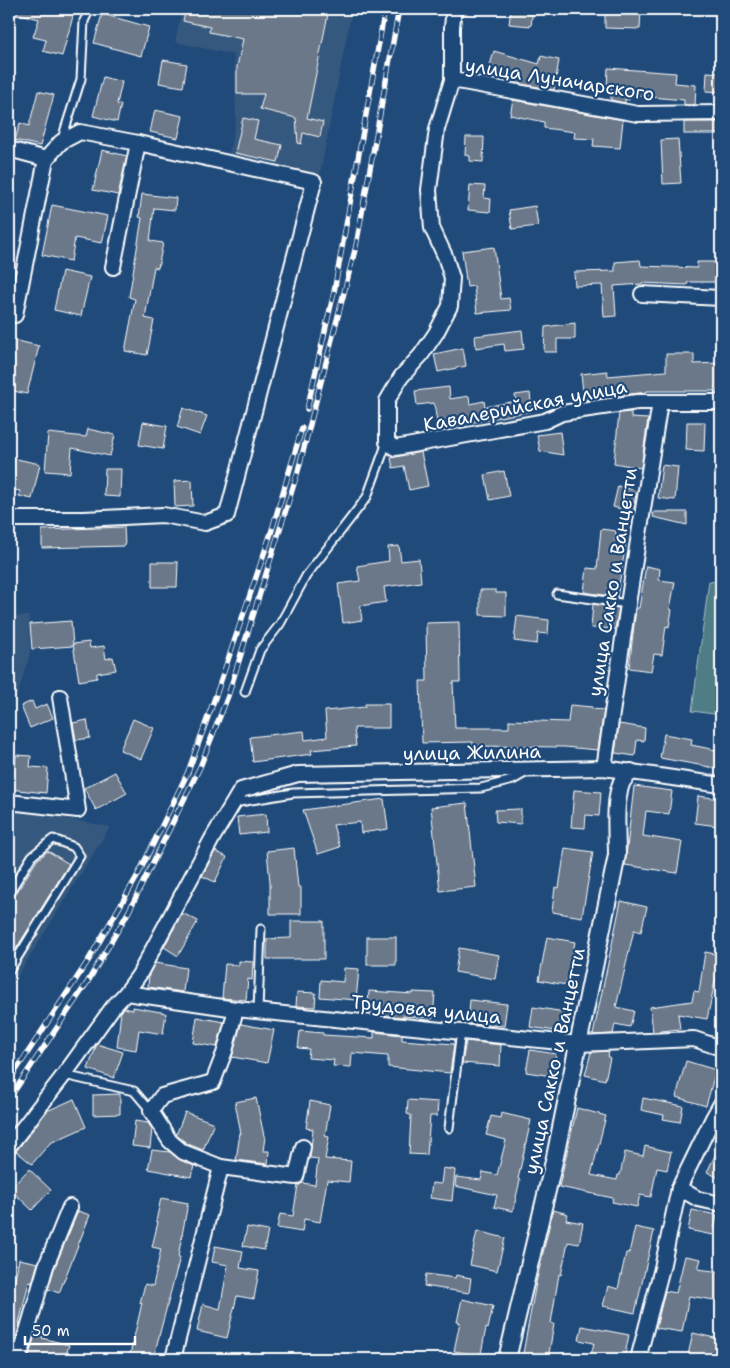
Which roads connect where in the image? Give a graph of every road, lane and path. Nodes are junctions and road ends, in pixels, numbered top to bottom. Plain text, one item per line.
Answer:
1 (90, 9) edge
2 (454, 9) edge
3 (452, 80) junction
4 (721, 113) edge
5 (61, 142) junction
6 (138, 143) junction
7 (9, 149) edge
8 (46, 159) junction
9 (113, 267) dead end
10 (642, 294) dead end
11 (721, 298) edge
12 (15, 315) dead end
13 (660, 402) junction
14 (721, 402) edge
15 (391, 445) junction
16 (9, 519) edge
17 (557, 594) dead end
18 (628, 604) junction
19 (246, 692) dead end
20 (60, 697) dead end
21 (604, 768) junction
22 (631, 772) junction
23 (721, 785) edge
24 (9, 802) edge
25 (9, 893) edge
26 (262, 928) dead end
27 (9, 971) edge
28 (126, 993) junction
29 (236, 1008) junction
30 (258, 1011) junction
31 (461, 1032) junction
32 (579, 1044) junction
33 (721, 1048) edge
34 (64, 1075) junction
35 (721, 1104) edge
36 (150, 1111) junction
37 (449, 1128) dead end
38 (9, 1146) edge
39 (303, 1147) dead end
40 (221, 1166) junction
41 (679, 1188) junction
42 (721, 1204) edge
43 (70, 1207) dead end
44 (19, 1359) edge
45 (173, 1359) edge
46 (507, 1359) edge
47 (638, 1359) edge

1 - 5 lane
2 - 3 street, улица Луначарского
3 - 4 street, улица Луначарского
3 - 15 street, улица Луначарского
5 - 6 street
5 - 8 street
6 - 9 street
6 - 16 street
7 - 8 street
8 - 12 street
10 - 11 street
13 - 14 street, Кавалерийская улица
13 - 15 street, Кавалерийская улица
13 - 18 street, улица Сакко и Ванцетти
15 - 19 lane
17 - 18 lane
18 - 21 street, улица Сакко и Ванцетти
20 - 24 street
21 - 22 street, улица Жилина
21 - 28 street, улица Жилина
22 - 23 street, улица Жилина
22 - 32 street, улица Сакко и Ванцетти
25 - 27 lane
26 - 30 lane
28 - 29 street, Трудовая улица
28 - 34 street, улица Жилина
29 - 30 street, Трудовая улица
29 - 36 street
30 - 31 street, Трудовая улица
31 - 32 street, Трудовая улица
31 - 37 lane
32 - 33 street, Трудовая улица
32 - 46 street, улица Сакко и Ванцетти
34 - 36 lane
34 - 38 street, улица Жилина
35 - 41 street
36 - 40 street
39 - 40 street
40 - 45 street
41 - 42 street
41 - 47 street
43 - 44 street

